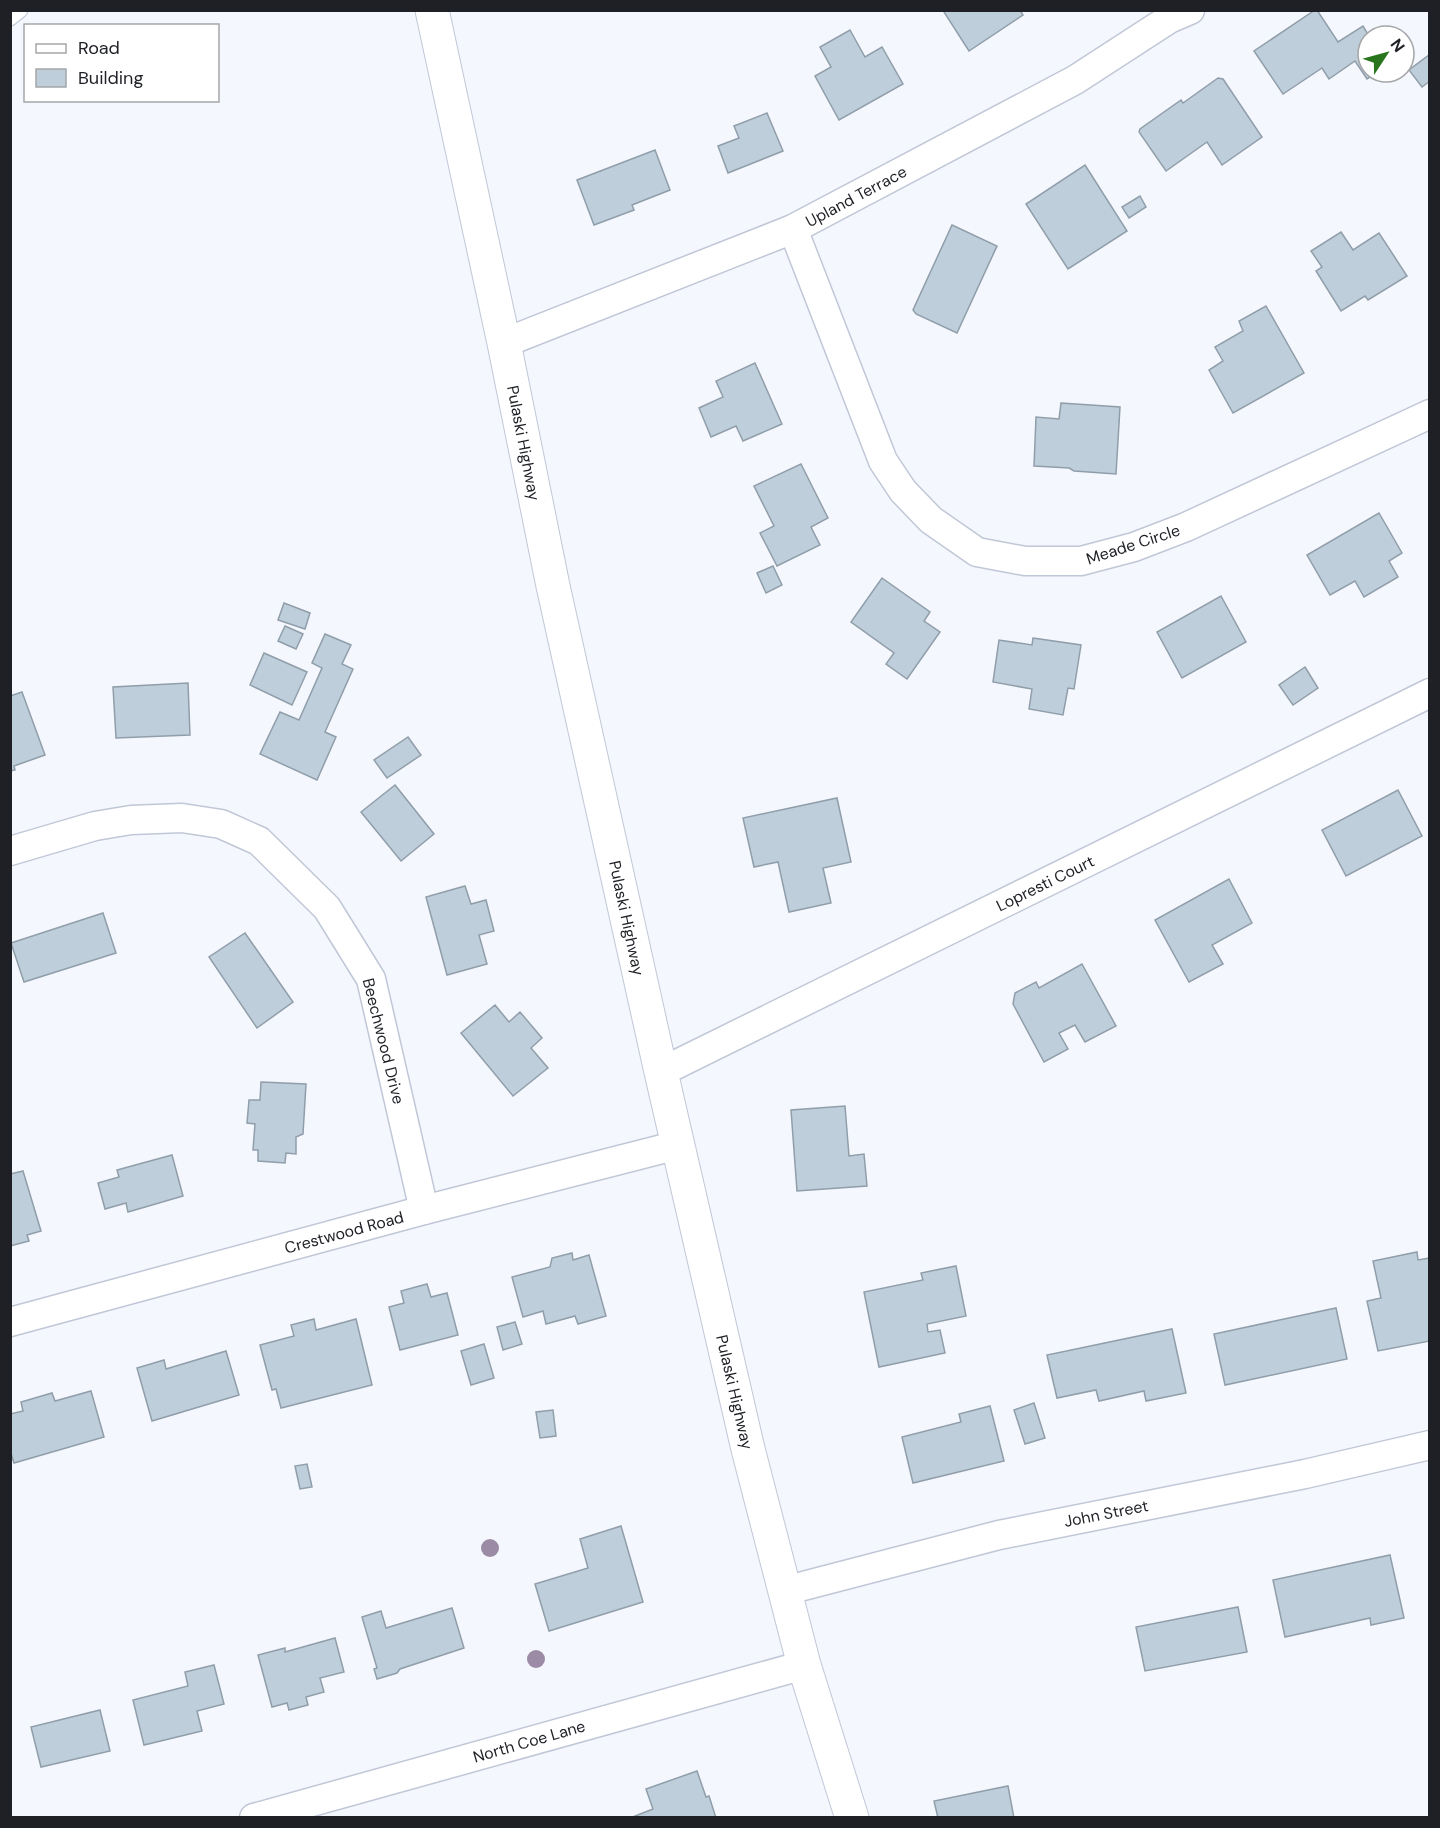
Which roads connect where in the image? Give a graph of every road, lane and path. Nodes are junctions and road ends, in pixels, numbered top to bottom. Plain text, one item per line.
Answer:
1 (20, 10) edge
2 (432, 10) edge
3 (1190, 10) edge
4 (10, 18) edge
5 (793, 229) junction
6 (504, 343) junction
7 (1430, 414) edge
8 (1430, 693) edge
9 (10, 851) edge
10 (661, 1072) junction
11 (678, 1145) junction
12 (424, 1210) junction
13 (10, 1322) edge
14 (1430, 1445) edge
15 (784, 1591) junction
16 (804, 1665) junction
17 (254, 1818) edge
18 (852, 1818) edge

1 - 4 lane
2 - 6 main road, Pulaski Highway
3 - 5 street, Upland Terrace
5 - 6 street, Upland Terrace
5 - 7 street, Meade Circle
6 - 10 main road, Pulaski Highway
8 - 10 street, Lopresti Court
9 - 12 street, Beechwood Drive
10 - 11 main road, Pulaski Highway
11 - 12 street, Crestwood Road
11 - 15 main road, Pulaski Highway
12 - 13 street, Crestwood Road
14 - 15 street, John Street
15 - 16 main road, Pulaski Highway
16 - 17 street, North Coe Lane
16 - 18 main road, Pulaski Highway

